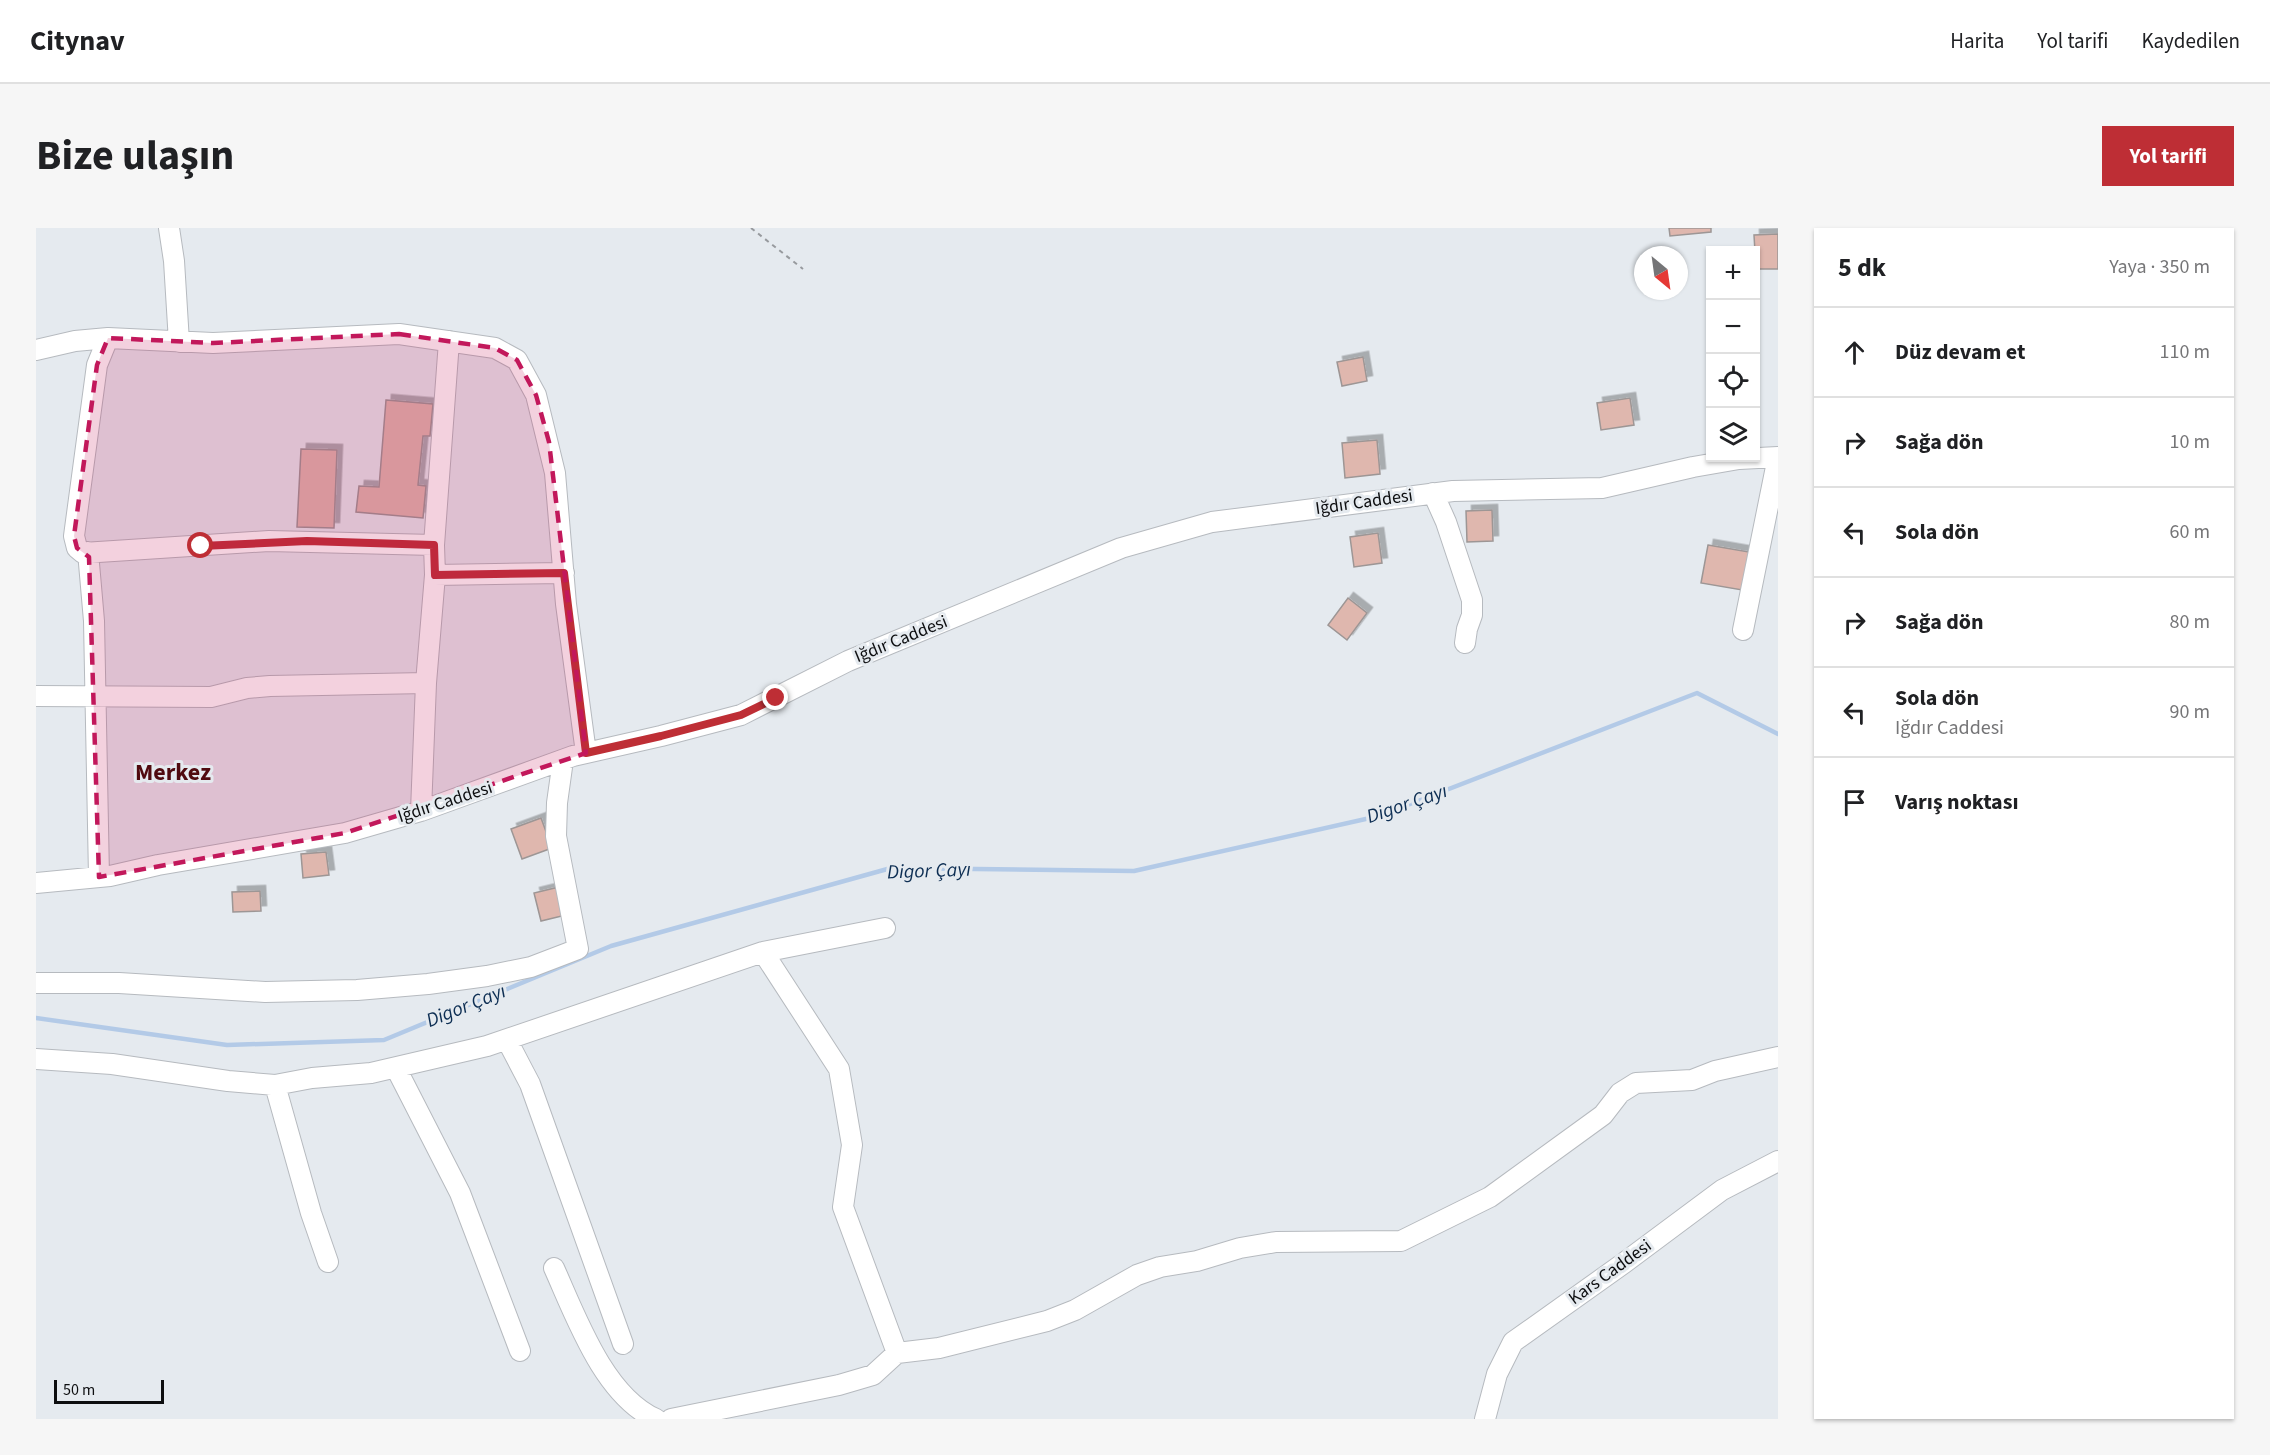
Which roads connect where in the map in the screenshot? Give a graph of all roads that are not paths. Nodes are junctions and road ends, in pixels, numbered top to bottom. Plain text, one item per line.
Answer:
1 (169, 228) edge
2 (108, 338) junction
3 (449, 341) junction
4 (179, 342) junction
5 (36, 350) edge
6 (1778, 458) edge
7 (1433, 494) junction
8 (434, 545) junction
9 (88, 552) junction
10 (564, 573) junction
11 (435, 575) junction
12 (1743, 630) dead end
13 (1465, 643) dead end
14 (426, 683) junction
15 (36, 696) edge
16 (96, 696) junction
17 (586, 753) junction
18 (563, 760) junction
19 (421, 811) junction
20 (99, 877) junction
21 (36, 883) edge
22 (885, 928) dead end
23 (763, 952) junction
24 (36, 983) edge
25 (507, 1040) junction
26 (1778, 1057) edge
27 (36, 1059) edge
28 (396, 1068) junction
29 (275, 1084) junction
30 (1778, 1161) edge
31 (328, 1262) dead end
32 (554, 1268) dead end
33 (623, 1344) dead end
34 (520, 1351) dead end
35 (897, 1353) junction
36 (656, 1419) edge
37 (671, 1419) edge
38 (1485, 1419) edge

1 - 4 street
2 - 4 street
2 - 5 street
2 - 9 street
3 - 4 street
3 - 8 street
3 - 10 street
6 - 7 street, Iğdır Caddesi
6 - 12 street
7 - 13 street
7 - 17 street, Iğdır Caddesi
8 - 9 street
8 - 11 street
9 - 16 street
10 - 11 street
10 - 17 street
11 - 14 street
14 - 16 street
14 - 19 street
15 - 16 street
16 - 20 street
17 - 18 street, Iğdır Caddesi
18 - 19 street, Iğdır Caddesi
18 - 24 street
19 - 20 street, Iğdır Caddesi
20 - 21 street, Iğdır Caddesi
22 - 23 street
23 - 25 street
23 - 35 street
25 - 28 street
25 - 33 street
26 - 35 street
27 - 29 street
28 - 29 street
28 - 34 street
29 - 31 street
30 - 38 street, Kars Caddesi
32 - 36 street
35 - 37 street

